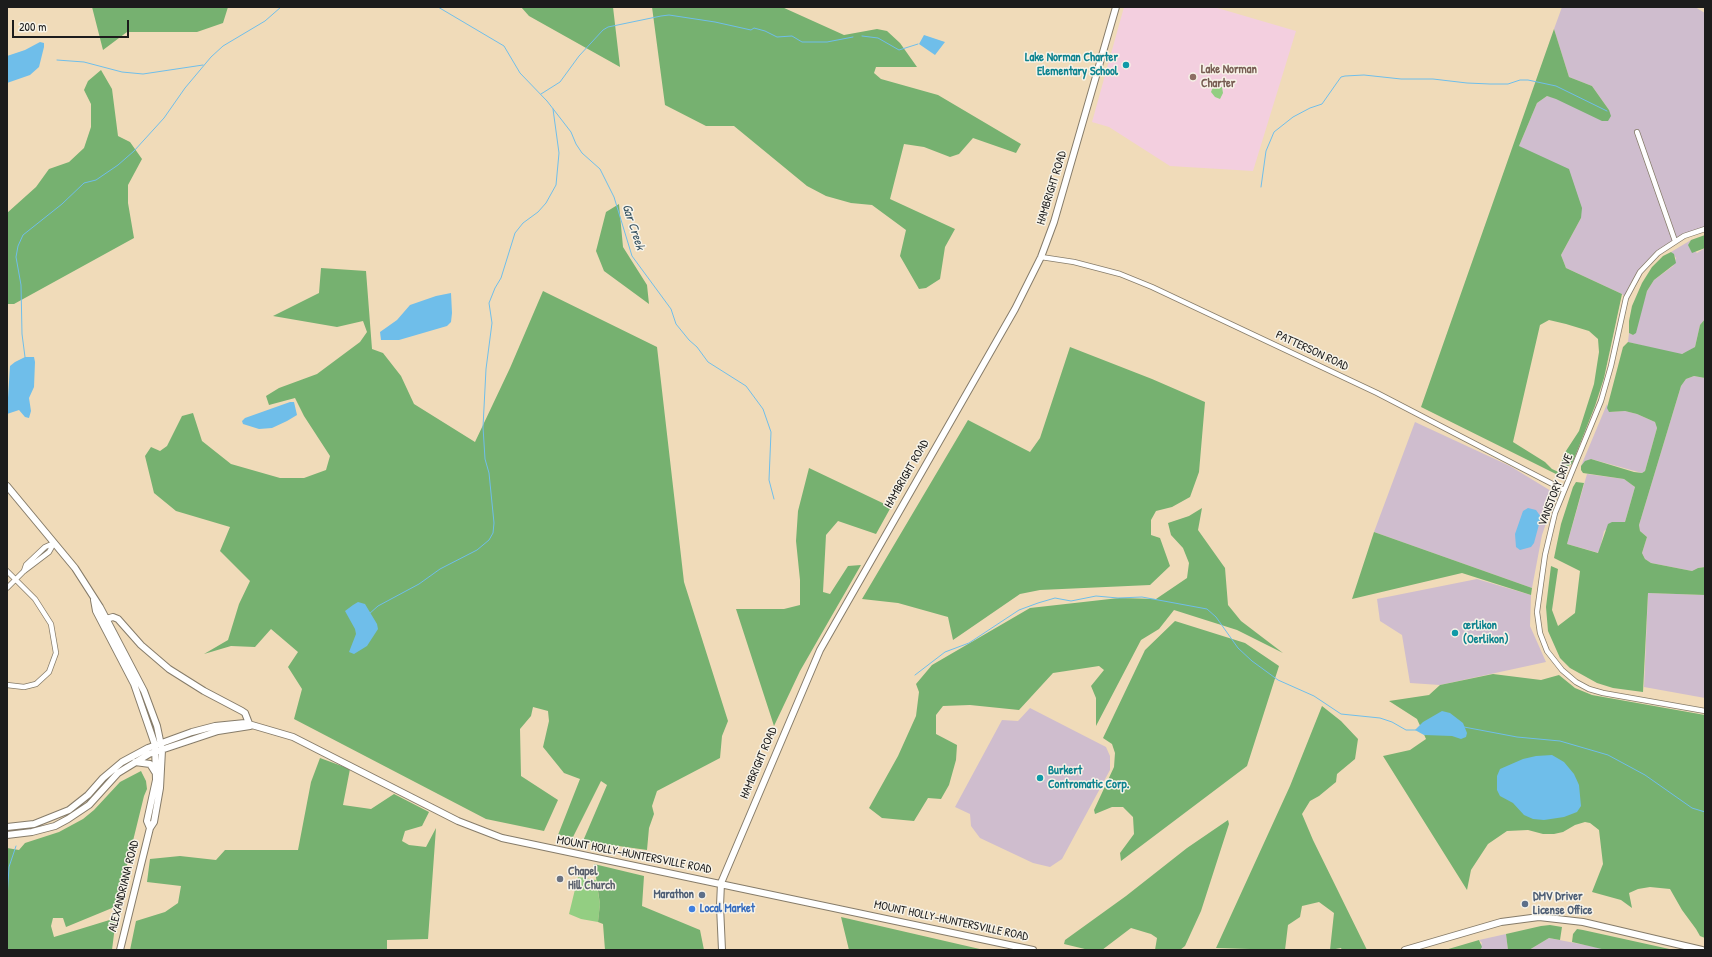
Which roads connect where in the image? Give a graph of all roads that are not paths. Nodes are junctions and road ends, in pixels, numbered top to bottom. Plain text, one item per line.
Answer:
1 (1116, 7) edge
2 (1637, 132) dead end
3 (1705, 229) edge
4 (1674, 241) junction
5 (1041, 257) junction
6 (7, 486) edge
7 (1564, 490) junction
8 (54, 543) junction
9 (7, 572) edge
10 (14, 579) junction
11 (7, 588) edge
12 (94, 599) junction
13 (106, 619) junction
14 (7, 685) edge
15 (1705, 711) edge
16 (250, 726) junction
17 (161, 743) junction
18 (155, 746) junction
19 (159, 751) junction
20 (134, 762) junction
21 (156, 780) junction
22 (7, 827) edge
23 (150, 828) junction
24 (7, 835) edge
25 (721, 883) junction
26 (120, 950) edge
27 (722, 950) edge
28 (1033, 950) edge
29 (1405, 950) edge
30 (1702, 950) edge

1 - 5 main road, HAMBRIGHT ROAD
2 - 4 street
3 - 4 street, VANSTORY DRIVE
4 - 7 street, VANSTORY DRIVE
5 - 7 street, PATTERSON ROAD
5 - 25 main road, HAMBRIGHT ROAD
6 - 8 main road
7 - 15 street, VANSTORY DRIVE
8 - 10 street
8 - 12 main road
9 - 10 street
10 - 11 street
10 - 14 street
12 - 13 main road
12 - 18 main road
13 - 16 main road
13 - 17 main road
16 - 17 main road, MOUNT HOLLY-HUNTERSVILLE ROAD
16 - 19 main road, MOUNT HOLLY-HUNTERSVILLE ROAD
16 - 25 main road, MOUNT HOLLY-HUNTERSVILLE ROAD
17 - 18 main road, MOUNT HOLLY-HUNTERSVILLE ROAD
17 - 19 main road
18 - 19 main road
18 - 22 main road, MOUNT HOLLY-HUNTERSVILLE ROAD
19 - 20 main road, MOUNT HOLLY-HUNTERSVILLE ROAD
19 - 21 main road, ALEXANDRIANA ROAD
19 - 23 main road, ALEXANDRIANA ROAD
20 - 21 main road
20 - 24 main road, MOUNT HOLLY-HUNTERSVILLE ROAD
21 - 23 main road, ALEXANDRIANA ROAD
23 - 26 main road, ALEXANDRIANA ROAD
25 - 27 main road, HAMBRIGHT ROAD
25 - 28 main road, MOUNT HOLLY-HUNTERSVILLE ROAD
29 - 30 main road

